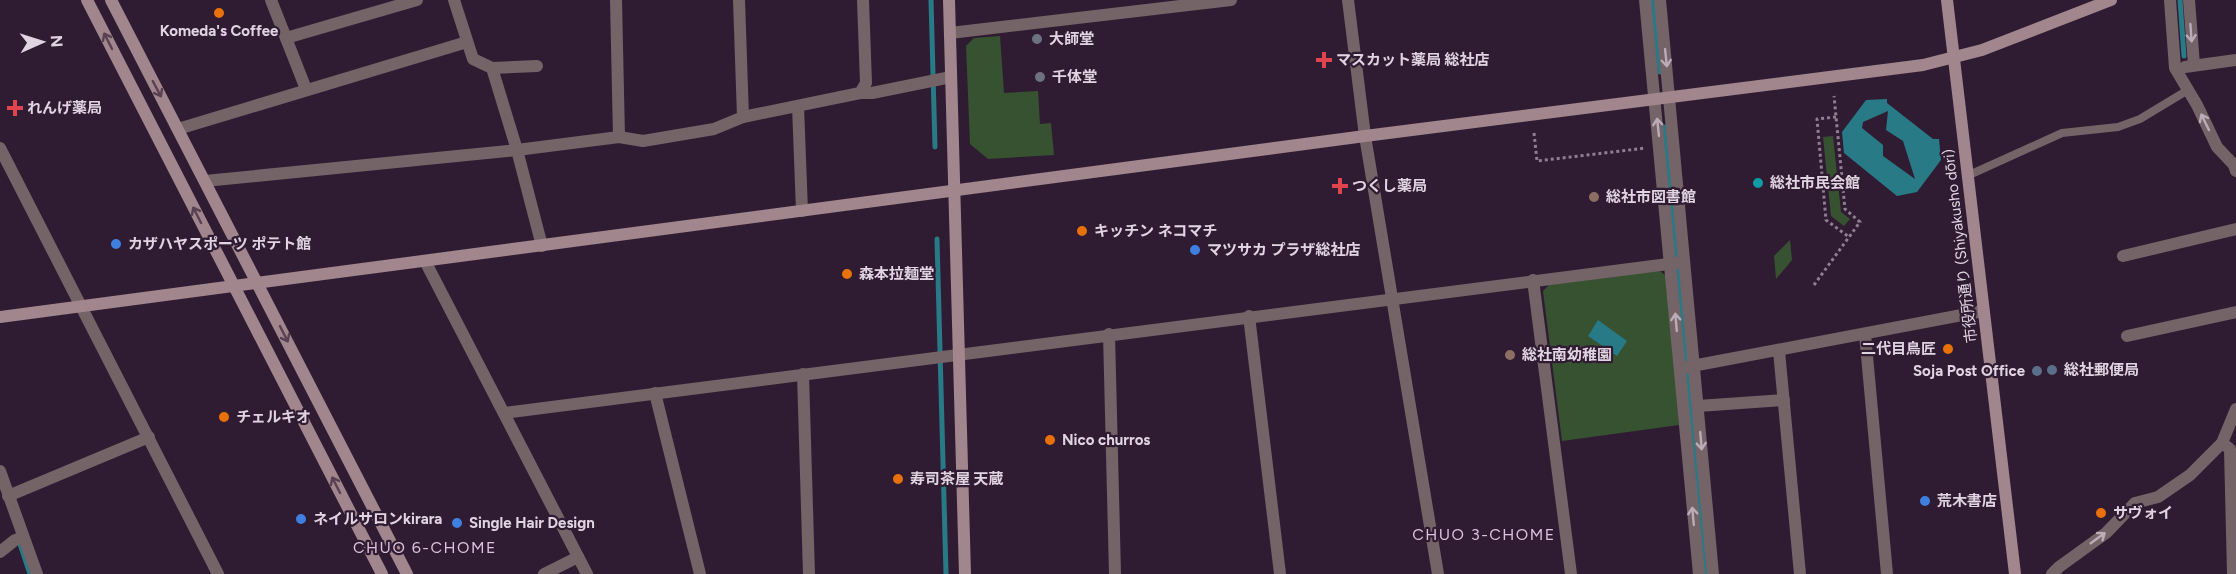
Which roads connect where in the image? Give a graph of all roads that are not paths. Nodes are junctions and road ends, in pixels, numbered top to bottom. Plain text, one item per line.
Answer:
1 (87, 0) edge
2 (111, 0) edge
3 (271, 0) edge
4 (417, 0) edge
5 (454, 0) edge
6 (616, 0) edge
7 (739, 0) edge
8 (862, 0) edge
9 (949, 0) edge
10 (1231, 0) edge
11 (1348, 0) edge
12 (1645, 0) edge
13 (1660, 0) edge
14 (1947, 0) edge
15 (2111, 0) edge
16 (2170, 0) edge
17 (2189, 0) edge
18 (1156, 4) edge
19 (950, 33) junction
20 (286, 38) junction
21 (467, 42) junction
22 (1953, 57) junction
23 (2236, 60) edge
24 (2194, 65) junction
25 (537, 66) dead end
26 (492, 68) junction
27 (2175, 68) junction
28 (951, 77) junction
29 (306, 89) junction
30 (2188, 90) junction
31 (860, 93) junction
32 (1670, 97) junction
33 (1655, 99) junction
34 (798, 106) junction
35 (743, 117) junction
36 (178, 129) junction
37 (1365, 136) junction
38 (619, 137) junction
39 (0, 148) edge
40 (517, 150) junction
41 (2235, 167) edge
42 (1967, 176) junction
43 (205, 181) junction
44 (954, 191) junction
45 (802, 211) junction
46 (2236, 229) edge
47 (542, 246) junction
48 (2123, 256) dead end
49 (425, 261) junction
50 (1678, 262) junction
51 (1533, 280) junction
52 (258, 282) junction
53 (233, 286) junction
54 (1391, 298) junction
55 (82, 305) junction
56 (1983, 311) junction
57 (2236, 312) edge
58 (1249, 316) junction
59 (0, 317) edge
60 (1109, 334) junction
61 (1864, 334) junction
62 (2127, 336) dead end
63 (1779, 351) junction
64 (959, 354) junction
65 (1687, 367) junction
66 (803, 374) junction
67 (654, 393) junction
68 (1784, 400) junction
69 (1698, 406) junction
70 (2236, 410) edge
71 (504, 413) junction
72 (149, 437) junction
73 (2222, 443) junction
74 (0, 471) edge
75 (8, 496) junction
76 (20, 538) junction
77 (0, 552) edge
78 (578, 556) junction
79 (37, 574) edge
80 (218, 574) edge
81 (382, 574) edge
82 (406, 574) edge
83 (544, 574) edge
84 (587, 574) edge
85 (700, 574) edge
86 (809, 574) edge
87 (965, 574) edge
88 (1115, 574) edge
89 (1280, 574) edge
90 (1438, 574) edge
91 (1571, 574) edge
92 (1699, 574) edge
93 (1713, 574) edge
94 (1800, 574) edge
95 (1887, 574) edge
96 (2015, 574) edge
97 (2052, 574) edge
98 (2233, 574) edge

53 -> 1 street
2 -> 36 street
3 - 20 street
4 - 20 street
5 - 21 street
6 - 38 street
7 - 35 street
8 - 31 street
9 - 19 street
10 - 18 street
11 - 37 street
12 - 33 street
13 -> 32 street
14 - 22 street, 市役所通り (Shiyakusho dōri)
15 - 22 street
16 - 27 street
17 -> 24 street
18 - 19 street
19 - 28 street
20 - 29 street
21 - 26 street
21 - 29 street
22 - 32 street
22 - 42 street, 市役所通り (Shiyakusho dōri)
23 - 24 street
24 - 27 street
25 - 26 street
26 - 40 street
27 - 30 street
28 - 31 street
28 - 44 street
29 - 36 street
41 -> 30 street
30 - 42 lane
31 - 34 street
32 - 33 street
32 - 50 street
33 - 37 street
50 -> 33 street
34 - 35 street
34 - 45 street
35 - 38 street
36 - 43 street
37 - 44 street
37 - 54 street
38 - 40 street
39 - 55 street
40 - 43 street
40 - 47 street
42 - 56 street, 市役所通り (Shiyakusho dōri)
43 - 52 street
44 - 45 street
44 - 64 street
45 - 47 street
46 - 48 street
47 - 49 street
49 - 52 street
49 - 71 street
50 - 51 street
50 - 65 street
51 - 54 street
51 - 91 street
52 - 53 street
52 -> 82 street
53 - 55 street
81 -> 53 street
54 - 58 street
54 - 90 street
55 - 59 street
55 - 72 street
56 - 61 street
56 - 96 street, 市役所通り (Shiyakusho dōri)
57 - 62 street
58 - 60 street
58 - 89 street
60 - 64 street
60 - 88 street
61 - 63 street
61 - 95 street
63 - 65 street
63 - 68 street
64 - 66 street
64 - 87 street
65 - 69 street
92 -> 65 street
66 - 67 street
66 - 86 street
67 - 71 street
67 - 85 street
68 - 69 street
68 - 94 street
69 -> 93 street
70 - 73 street
71 - 78 street
72 - 75 street
72 - 80 street
97 -> 73 street
73 - 98 street
74 - 75 street
75 - 76 street
76 - 77 street
76 - 79 street
78 - 83 street
78 - 84 street

